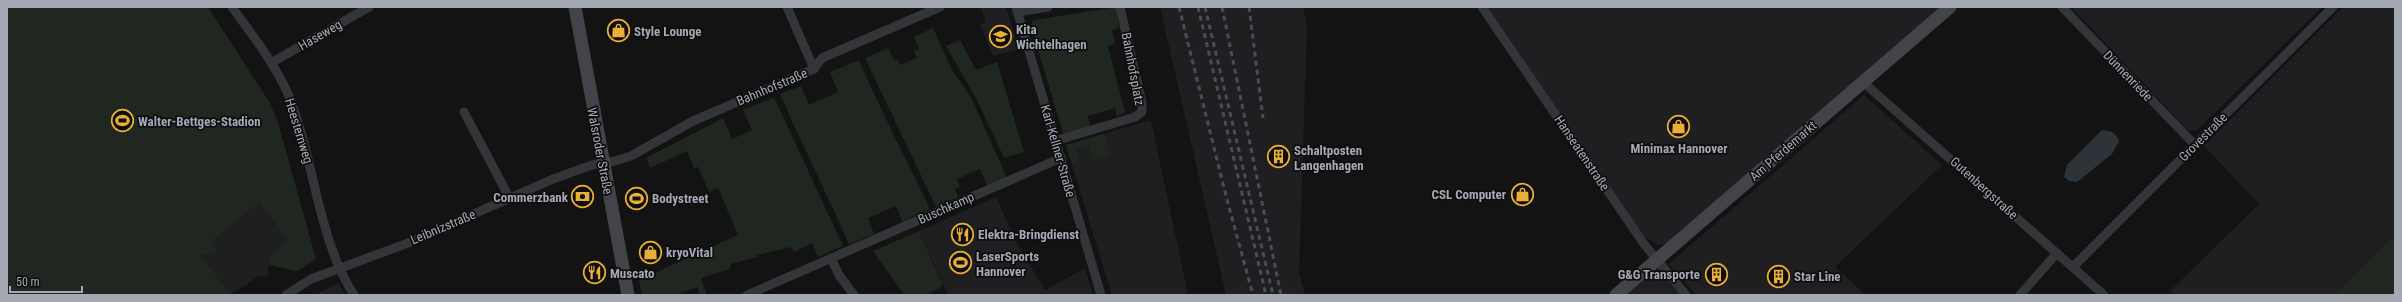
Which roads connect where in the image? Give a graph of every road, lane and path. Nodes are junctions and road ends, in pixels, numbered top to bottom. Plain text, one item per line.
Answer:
1 (232, 7) edge
2 (369, 7) edge
3 (575, 7) edge
4 (787, 7) edge
5 (940, 7) edge
6 (1048, 7) edge
7 (1120, 7) edge
8 (1482, 7) edge
9 (1950, 7) edge
10 (2062, 7) edge
11 (2333, 7) edge
12 (1016, 9) edge
13 (271, 63) junction
14 (814, 69) junction
15 (1863, 82) junction
16 (464, 112) dead end
17 (1056, 141) junction
18 (2194, 145) junction
19 (1061, 158) junction
20 (602, 163) junction
21 (510, 199) junction
22 (2057, 253) junction
23 (831, 258) junction
24 (1656, 260) junction
25 (2073, 267) junction
26 (340, 268) junction
27 (768, 286) junction
28 (286, 295) edge
29 (354, 295) edge
30 (628, 295) edge
31 (747, 295) edge
32 (772, 295) edge
33 (854, 295) edge
34 (1101, 295) edge
35 (1616, 295) edge
36 (1686, 295) edge
37 (2020, 295) edge
38 (2104, 295) edge

1 - 13 street, Heesternweg
2 - 13 street, Haseweg
3 - 20 street, Walsroder Straße
4 - 14 street
5 - 14 street, Bahnhofstraße
6 - 12 street
7 - 17 street, Bahnhofsplatz
8 - 24 street, Hanseatenstraße
9 - 15 street, Am Pferdemarkt
10 - 18 street, Dünnenriede
11 - 18 street, Grovestraße
12 - 17 street, Karl-Kellner-Straße
13 - 26 street, Heesternweg
14 - 20 street, Bahnhofstraße
15 - 22 street, Gutenbergstraße
15 - 24 street, Am Pferdemarkt
16 - 21 street
17 - 19 street, Karl-Kellner-Straße
18 - 25 street, Grovestraße
19 - 23 street, Buschkamp
19 - 34 street, Karl-Kellner-Straße
20 - 21 street, Leibnizstraße
20 - 30 street, Walsroder Straße
21 - 26 street, Leibnizstraße
22 - 25 street, Gutenbergstraße
22 - 37 street
23 - 27 street, Buschkamp
23 - 33 street
24 - 35 street, Am Pferdemarkt
24 - 36 street, Hanseatenstraße
25 - 38 street, Gutenbergstraße
26 - 28 street, Leibnizstraße
26 - 29 street, Heesternweg
27 - 31 street, Buschkamp
27 - 32 street

